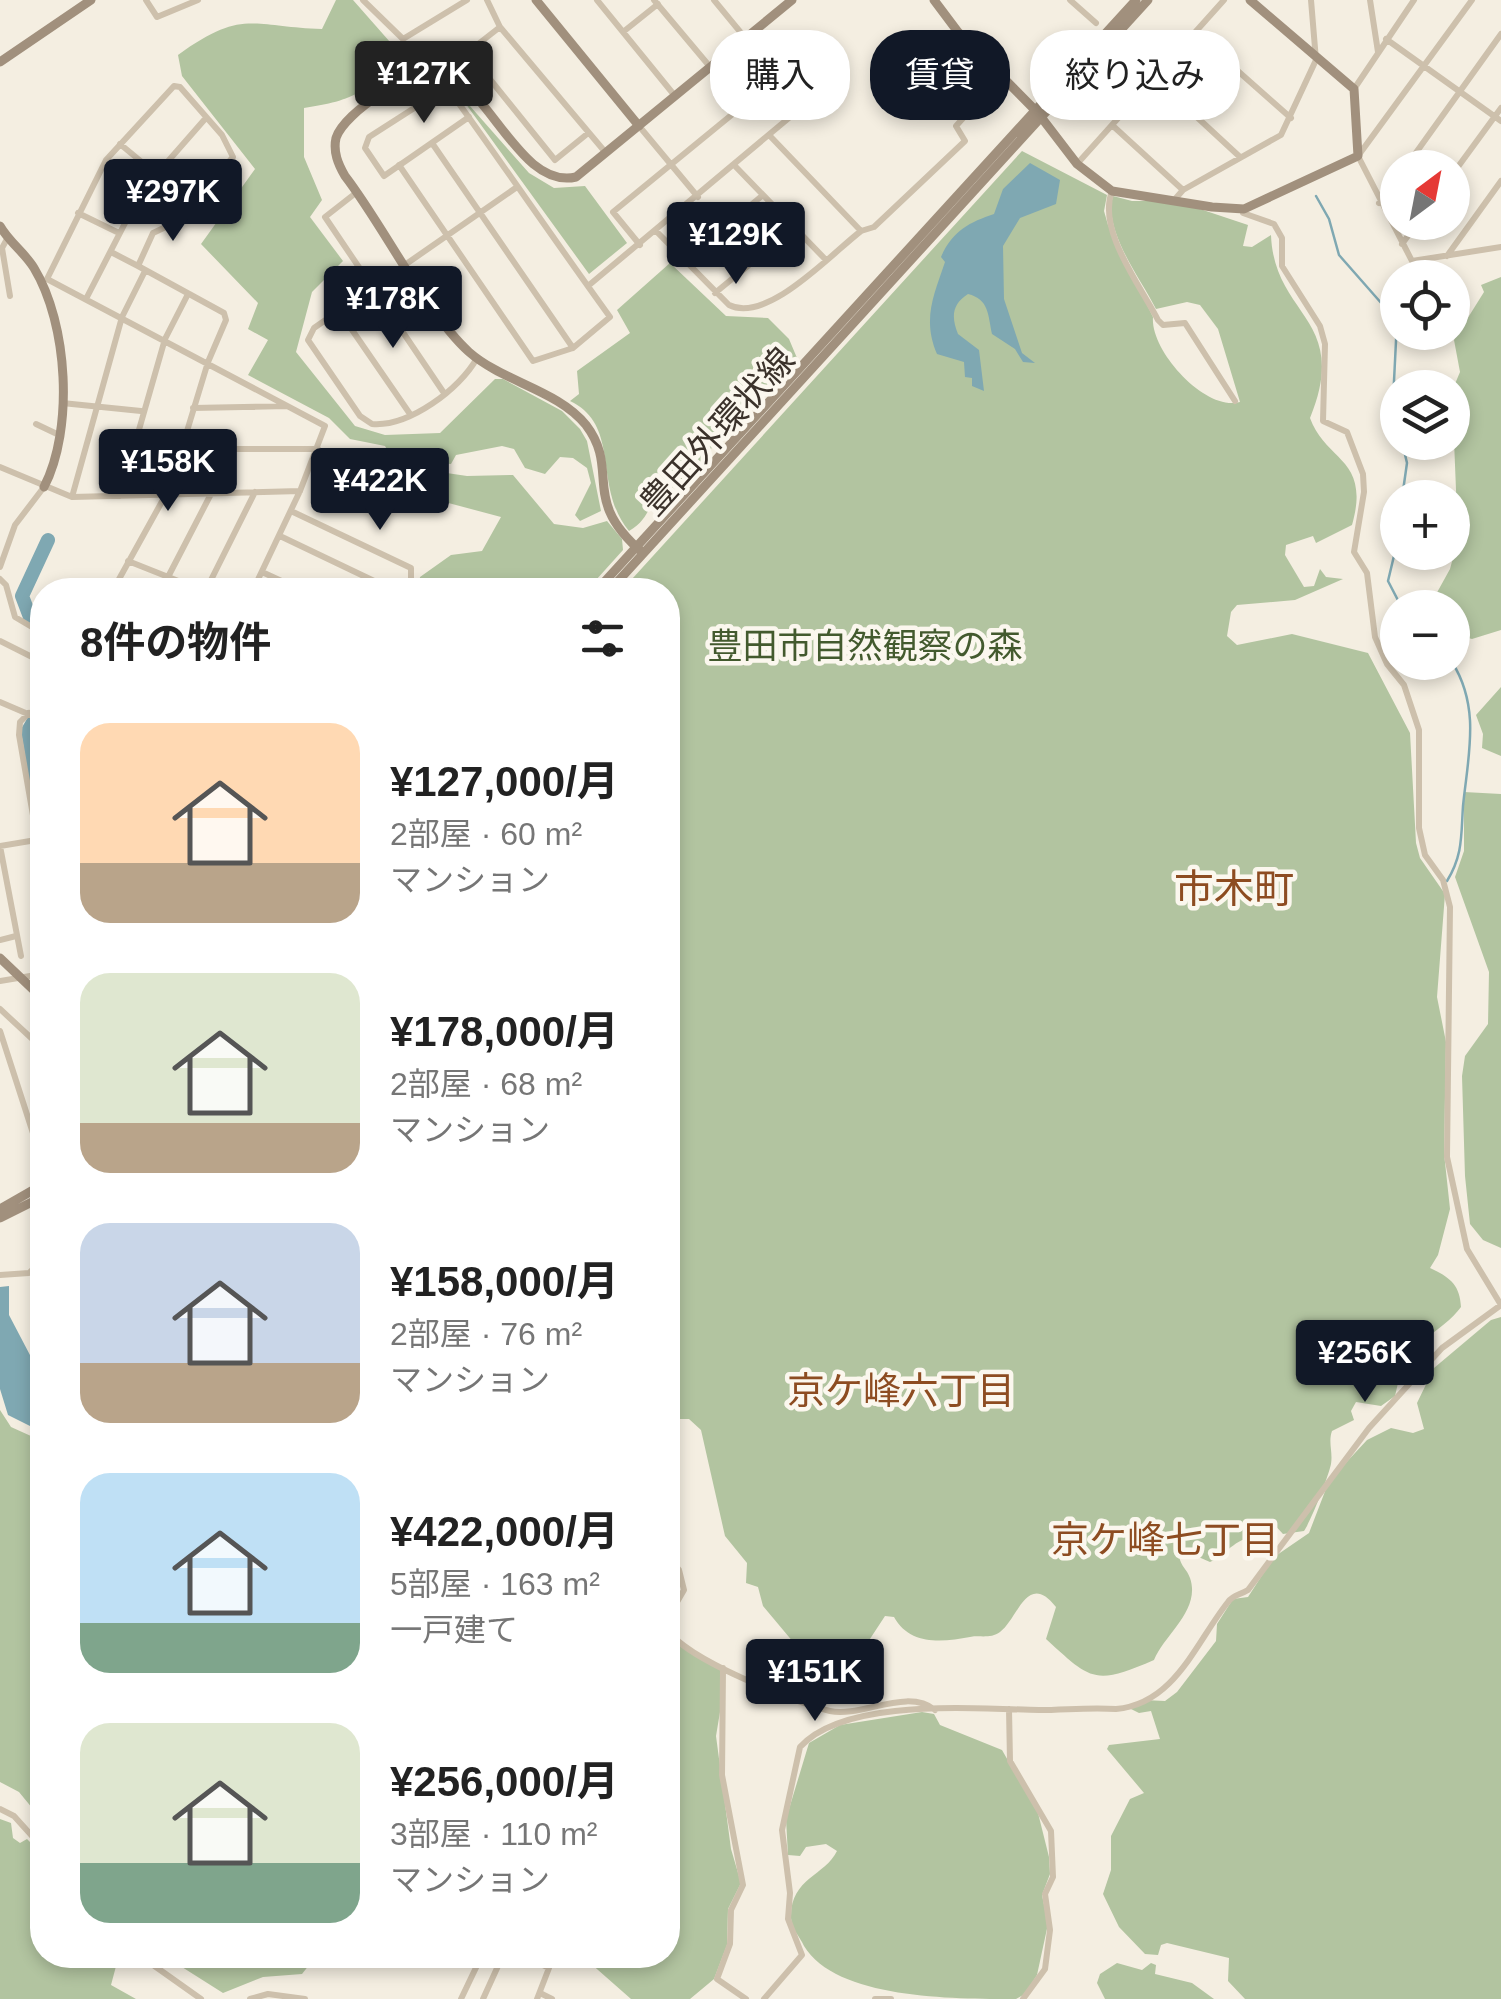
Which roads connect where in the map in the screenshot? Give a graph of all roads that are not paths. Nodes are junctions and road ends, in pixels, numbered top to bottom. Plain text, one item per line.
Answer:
1 (91, 0) edge
2 (146, 0) edge
3 (198, 0) edge
4 (364, 0) edge
5 (467, 0) edge
6 (488, 0) edge
7 (536, 0) edge
8 (597, 0) edge
9 (714, 0) edge
10 (772, 0) edge
11 (792, 0) edge
12 (934, 0) edge
13 (1070, 0) edge
14 (1136, 0) edge
15 (1148, 0) edge
16 (1224, 0) edge
17 (1250, 0) edge
18 (1311, 0) edge
19 (1370, 0) edge
20 (1414, 0) edge
21 (1472, 0) edge
22 (457, 2) edge
23 (656, 2) edge
24 (780, 9) junction
25 (1096, 23) dead end
26 (500, 27) junction
27 (738, 30) edge
28 (755, 30) edge
29 (961, 30) edge
30 (1110, 30) edge
31 (1119, 30) edge
32 (1198, 30) edge
33 (623, 32) junction
34 (1501, 34) edge
35 (1386, 40) junction
36 (1378, 52) junction
37 (1316, 60) junction
38 (0, 62) edge
39 (710, 67) edge
40 (1425, 67) junction
41 (710, 69) edge
42 (1240, 73) edge
43 (1010, 84) edge
44 (1354, 88) junction
45 (1460, 92) junction
46 (676, 97) junction
47 (1030, 105) edge
48 (1501, 108) edge
49 (469, 117) junction
50 (1290, 118) junction
51 (205, 119) junction
52 (1498, 119) edge
53 (726, 120) edge
54 (788, 120) edge
55 (962, 120) edge
56 (1032, 120) edge
57 (1043, 120) edge
58 (1117, 120) edge
59 (1200, 120) edge
60 (1112, 125) junction
61 (639, 126) junction
62 (587, 134) junction
63 (770, 136) junction
64 (432, 143) junction
65 (120, 144) junction
66 (1419, 150) edge
67 (1470, 153) edge
68 (606, 154) junction
69 (1358, 156) junction
70 (1240, 157) junction
71 (1077, 164) junction
72 (399, 165) junction
73 (671, 166) junction
74 (735, 166) junction
75 (156, 173) junction
76 (1501, 182) edge
77 (518, 187) junction
78 (1112, 191) junction
79 (357, 192) junction
80 (1179, 194) junction
81 (763, 195) junction
82 (698, 197) junction
83 (1379, 204) joint
84 (1244, 209) junction
85 (78, 213) junction
86 (480, 213) junction
87 (0, 226) edge
88 (795, 227) junction
89 (861, 230) junction
90 (656, 231) junction
91 (120, 233) junction
92 (447, 236) junction
93 (8, 239) junction
94 (1405, 240) edge
95 (1402, 244) junction
96 (640, 245) junction
97 (1501, 248) edge
98 (110, 252) junction
99 (1447, 256) junction
100 (825, 259) junction
101 (684, 261) junction
102 (406, 266) junction
103 (141, 268) junction
104 (43, 280) junction
105 (588, 286) junction
106 (372, 288) junction
107 (188, 294) junction
108 (716, 294) junction
109 (10, 296) dead end
110 (86, 299) junction
111 (338, 311) junction
112 (122, 317) junction
113 (165, 339) junction
114 (573, 348) junction
115 (477, 358) junction
116 (208, 362) junction
117 (444, 393) junction
118 (1235, 401) dead end
119 (60, 403) junction
120 (96, 406) junction
121 (287, 406) junction
122 (193, 408) junction
123 (142, 410) junction
124 (410, 414) junction
125 (36, 424) dead end
126 (57, 434) junction
127 (180, 448) junction
128 (318, 449) junction
129 (0, 468) edge
130 (44, 487) junction
131 (300, 491) junction
132 (212, 492) junction
133 (254, 492) junction
134 (120, 496) junction
135 (164, 496) junction
136 (72, 497) junction
137 (292, 511) junction
138 (280, 536) junction
139 (639, 550) junction
140 (128, 561) junction
141 (0, 567) edge
142 (262, 572) junction
143 (168, 577) joint
144 (119, 578) edge
145 (210, 578) edge
146 (259, 578) edge
147 (275, 578) edge
148 (368, 578) edge
149 (412, 578) edge
150 (610, 578) edge
151 (619, 578) edge
152 (0, 579) edge
153 (30, 626) edge
154 (0, 641) edge
155 (30, 658) edge
156 (0, 702) edge
157 (28, 714) joint
158 (30, 787) edge
159 (30, 841) edge
160 (0, 846) edge
161 (16, 936) junction
162 (0, 940) edge
163 (21, 956) dead end
164 (0, 958) edge
165 (30, 976) edge
166 (20, 978) junction
167 (0, 982) edge
168 (30, 987) edge
169 (0, 1009) edge
170 (0, 1031) edge
171 (30, 1037) edge
172 (30, 1123) edge
173 (30, 1192) edge
174 (30, 1203) edge
175 (0, 1209) edge
176 (0, 1218) edge
177 (30, 1272) edge
178 (0, 1275) edge
179 (680, 1644) edge
180 (723, 1668) junction
181 (1009, 1709) junction
182 (936, 1710) junction
183 (0, 1809) edge
184 (30, 1834) edge
185 (157, 1968) edge
186 (476, 1968) edge
187 (497, 1968) edge
188 (550, 1968) edge
189 (539, 1996) edge
190 (278, 1997) edge
191 (201, 1999) edge
192 (250, 1999) edge
193 (305, 1999) edge
194 (461, 1999) edge
195 (482, 1999) edge
196 (552, 1999) edge
197 (746, 1999) edge
198 (764, 1999) edge
199 (875, 1999) edge
200 (891, 1999) edge
201 (1023, 1999) edge

1 - 38 street
2 - 3 street
4 - 22 street
5 - 22 street
6 - 26 street
7 - 61 street
8 - 33 street
9 - 27 street
10 - 24 street
11 - 24 street
12 - 29 street
13 - 25 street
14 - 30 street, 豊田外環状線
15 - 31 street, 豊田外環状線
16 - 32 street
17 - 37 street
18 - 37 street
19 - 36 street
20 - 35 street
21 - 40 street
23 - 33 street
23 - 39 street
24 - 28 street
26 - 62 street
26 - 62 street
33 - 46 street
34 - 45 street
35 - 36 street
35 - 40 street
36 - 44 street
37 - 44 street
37 - 50 street
40 - 45 street
40 - 69 street
41 - 46 street
42 - 50 street
43 - 47 street
44 - 69 street
45 - 52 street
45 - 66 street
46 - 61 street
48 - 52 street
49 - 64 street
49 - 72 street
49 - 77 street
50 - 70 street
51 - 65 street
51 - 75 street
51 - 103 street
52 - 67 street
53 - 73 street
54 - 63 street
55 - 89 street
56 - 139 street, 豊田外環状線
57 - 71 street
58 - 60 street
59 - 70 street
60 - 71 street
60 - 80 street
61 - 68 street
61 - 73 street
62 - 68 street
63 - 74 street
63 - 89 street
64 - 72 street
64 - 86 street
65 - 75 street
65 - 85 street
68 - 79 street
69 - 83 street
69 - 84 street
70 - 80 street
71 - 78 street
72 - 92 street
73 - 82 street
73 - 96 street
74 - 81 street
74 - 82 street
75 - 91 street
76 - 99 street
77 - 86 street
77 - 105 street
78 - 80 street
78 - 118 street
79 - 102 street
79 - 106 street
80 - 84 street
81 - 88 street
81 - 101 street
82 - 90 street
83 - 95 street
84 - 181 street
85 - 91 street
85 - 104 street
86 - 92 street
86 - 114 street
87 - 93 street
88 - 100 street
88 - 108 street
89 - 100 street
90 - 96 street
90 - 101 street
91 - 98 street
92 - 102 street
92 - 114 street
93 - 104 street
93 - 109 street
94 - 95 street
95 - 99 street
96 - 105 street
97 - 99 street
98 - 103 street
98 - 110 street
100 - 108 street
101 - 108 street
102 - 106 street
102 - 115 street
103 - 107 street
103 - 112 street
104 - 110 street
104 - 119 street
105 - 114 street
106 - 111 street
106 - 117 street
107 - 113 street
107 - 116 street
110 - 112 street
111 - 124 street
111 - 124 street
112 - 113 street
112 - 120 street
113 - 116 street
113 - 123 street
115 - 117 street
115 - 139 street
116 - 121 street
116 - 122 street
117 - 124 street
119 - 120 street
119 - 126 street
120 - 123 street
120 - 136 street
121 - 122 street
121 - 128 street
122 - 127 street
123 - 134 street
125 - 126 street
126 - 130 street
127 - 128 street
127 - 135 street
128 - 131 street
129 - 130 street
130 - 136 street
130 - 141 street
131 - 133 street
131 - 137 street
132 - 133 street
132 - 135 street
132 - 143 street
133 - 145 street
134 - 135 street
134 - 136 street
135 - 140 street
137 - 138 street
137 - 149 street
138 - 142 street
138 - 148 street
139 - 150 street, 豊田外環状線
139 - 151 street, 豊田外環状線
140 - 143 street
140 - 144 street
142 - 146 street
142 - 147 street
152 - 153 street
154 - 155 street
156 - 157 street
157 - 158 street
159 - 160 street
160 - 161 street
161 - 162 street
161 - 163 street
164 - 166 street
165 - 166 street
166 - 167 street
166 - 168 street
169 - 171 street
170 - 172 street
173 - 175 street
174 - 176 street
177 - 178 street
179 - 180 street
180 - 182 street
180 - 197 street
181 - 182 street
181 - 201 street
182 - 198 street
183 - 184 street
185 - 191 street
186 - 194 street
187 - 195 street
188 - 189 street
189 - 196 street
190 - 192 street
190 - 193 street
199 - 200 street

